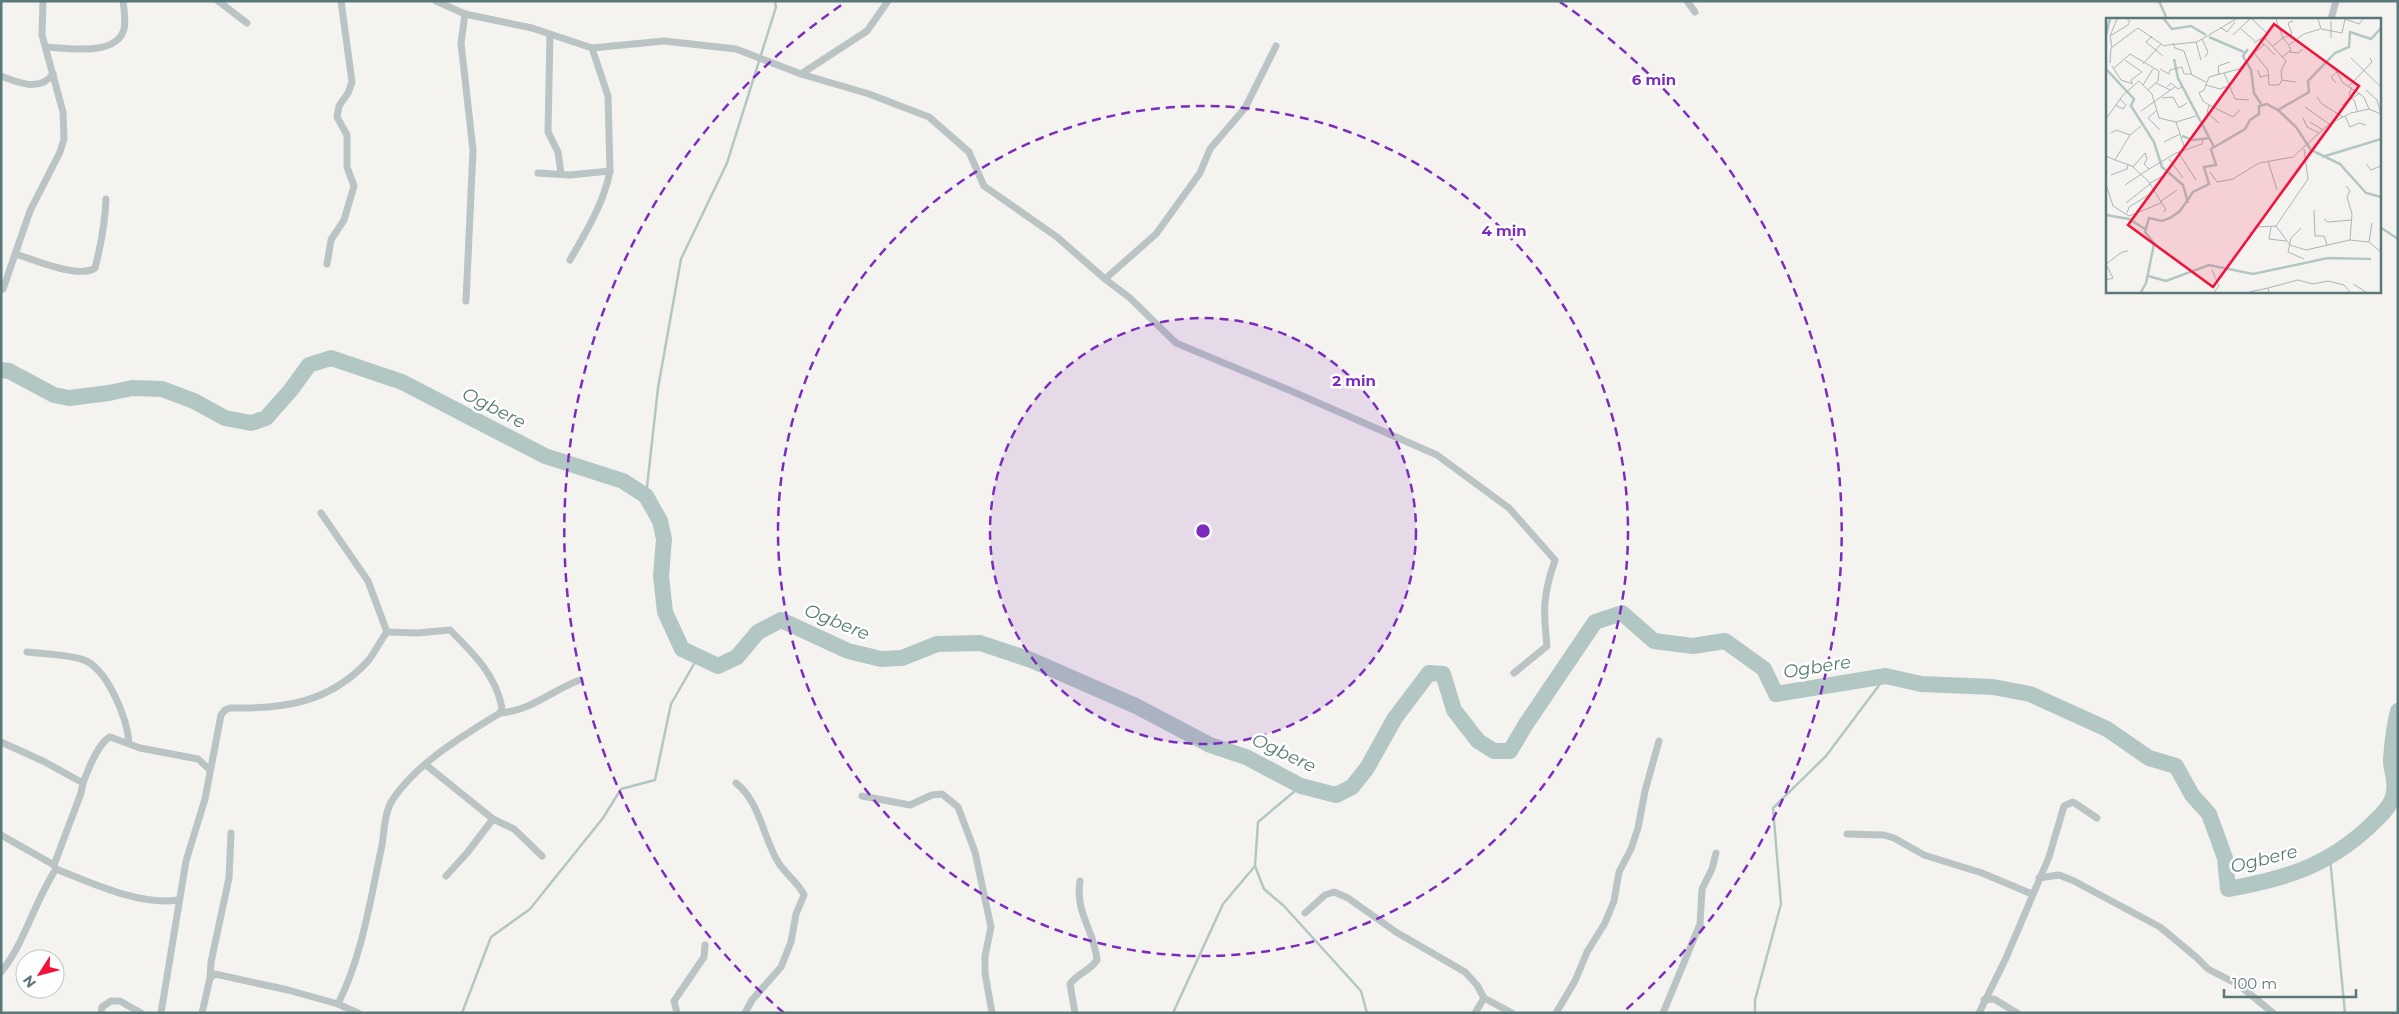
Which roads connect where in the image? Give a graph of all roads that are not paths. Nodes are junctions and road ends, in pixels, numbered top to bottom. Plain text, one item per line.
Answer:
1 (43, 1) edge
2 (124, 1) edge
3 (218, 1) edge
4 (341, 1) edge
5 (436, 1) edge
6 (888, 1) edge
7 (1687, 1) edge
8 (2336, 1) edge
9 (1694, 12) dead end
10 (465, 14) junction
11 (2330, 18) edge
12 (247, 23) dead end
13 (550, 35) junction
14 (1276, 46) dead end
15 (46, 47) junction
16 (592, 48) junction
17 (53, 74) junction
18 (801, 74) junction
19 (1, 76) edge
20 (610, 171) junction
21 (538, 173) dead end
22 (560, 173) junction
23 (106, 199) dead end
24 (16, 254) junction
25 (570, 260) dead end
26 (327, 264) dead end
27 (1105, 279) junction
28 (3, 289) dead end
29 (466, 301) dead end
30 (321, 513) dead end
31 (387, 632) junction
32 (27, 652) dead end
33 (1514, 672) dead end
34 (580, 680) dead end
35 (500, 713) junction
36 (1659, 741) dead end
37 (1, 742) edge
38 (129, 742) junction
39 (426, 765) junction
40 (210, 770) junction
41 (82, 783) junction
42 (736, 783) dead end
43 (862, 796) dead end
44 (2097, 818) dead end
45 (493, 819) junction
46 (231, 833) dead end
47 (1847, 834) dead end
48 (1, 835) edge
49 (1716, 853) dead end
50 (542, 856) dead end
51 (55, 867) junction
52 (446, 876) dead end
53 (2040, 878) junction
54 (1080, 881) dead end
55 (2032, 894) junction
56 (178, 900) junction
57 (1305, 913) dead end
58 (705, 945) dead end
59 (1, 972) edge
60 (210, 978) junction
61 (1484, 998) junction
62 (1984, 1000) junction
63 (338, 1004) junction
64 (101, 1013) edge
65 (141, 1013) edge
66 (161, 1013) edge
67 (202, 1013) edge
68 (358, 1013) edge
69 (676, 1013) edge
70 (745, 1013) edge
71 (992, 1013) edge
72 (1075, 1013) edge
73 (1475, 1013) edge
74 (1512, 1013) edge
75 (1556, 1013) edge
76 (1663, 1013) edge
77 (1978, 1013) edge
78 (2017, 1013) edge
79 (2273, 1013) edge

1 - 15 street
2 - 15 street
3 - 12 street
4 - 26 street
5 - 10 street
6 - 18 street
7 - 9 street
8 - 11 street
10 - 13 street
10 - 29 street
13 - 16 street
13 - 22 street
14 - 27 street
15 - 17 street
16 - 18 street
16 - 20 street
17 - 19 street
17 - 24 street
18 - 27 street
20 - 22 street
20 - 25 street
21 - 22 street
23 - 24 street
24 - 28 street
27 - 33 street
30 - 31 street
31 - 35 street
31 - 40 street
32 - 38 street
34 - 35 street
35 - 39 street
36 - 75 street
37 - 41 street
38 - 40 street
38 - 41 street
39 - 45 street
39 - 63 street
40 - 56 street
41 - 51 street
42 - 70 street
43 - 71 street
44 - 53 street
45 - 50 street
45 - 52 street
46 - 60 street
47 - 55 street
48 - 51 street
49 - 76 street
51 - 56 street
51 - 59 street
53 - 55 street
53 - 79 street
54 - 72 street
55 - 62 street
56 - 66 street
57 - 61 street
58 - 69 street
60 - 63 street
60 - 67 street
61 - 73 street
61 - 74 street
62 - 77 street
62 - 78 street
63 - 68 street
64 - 65 street

